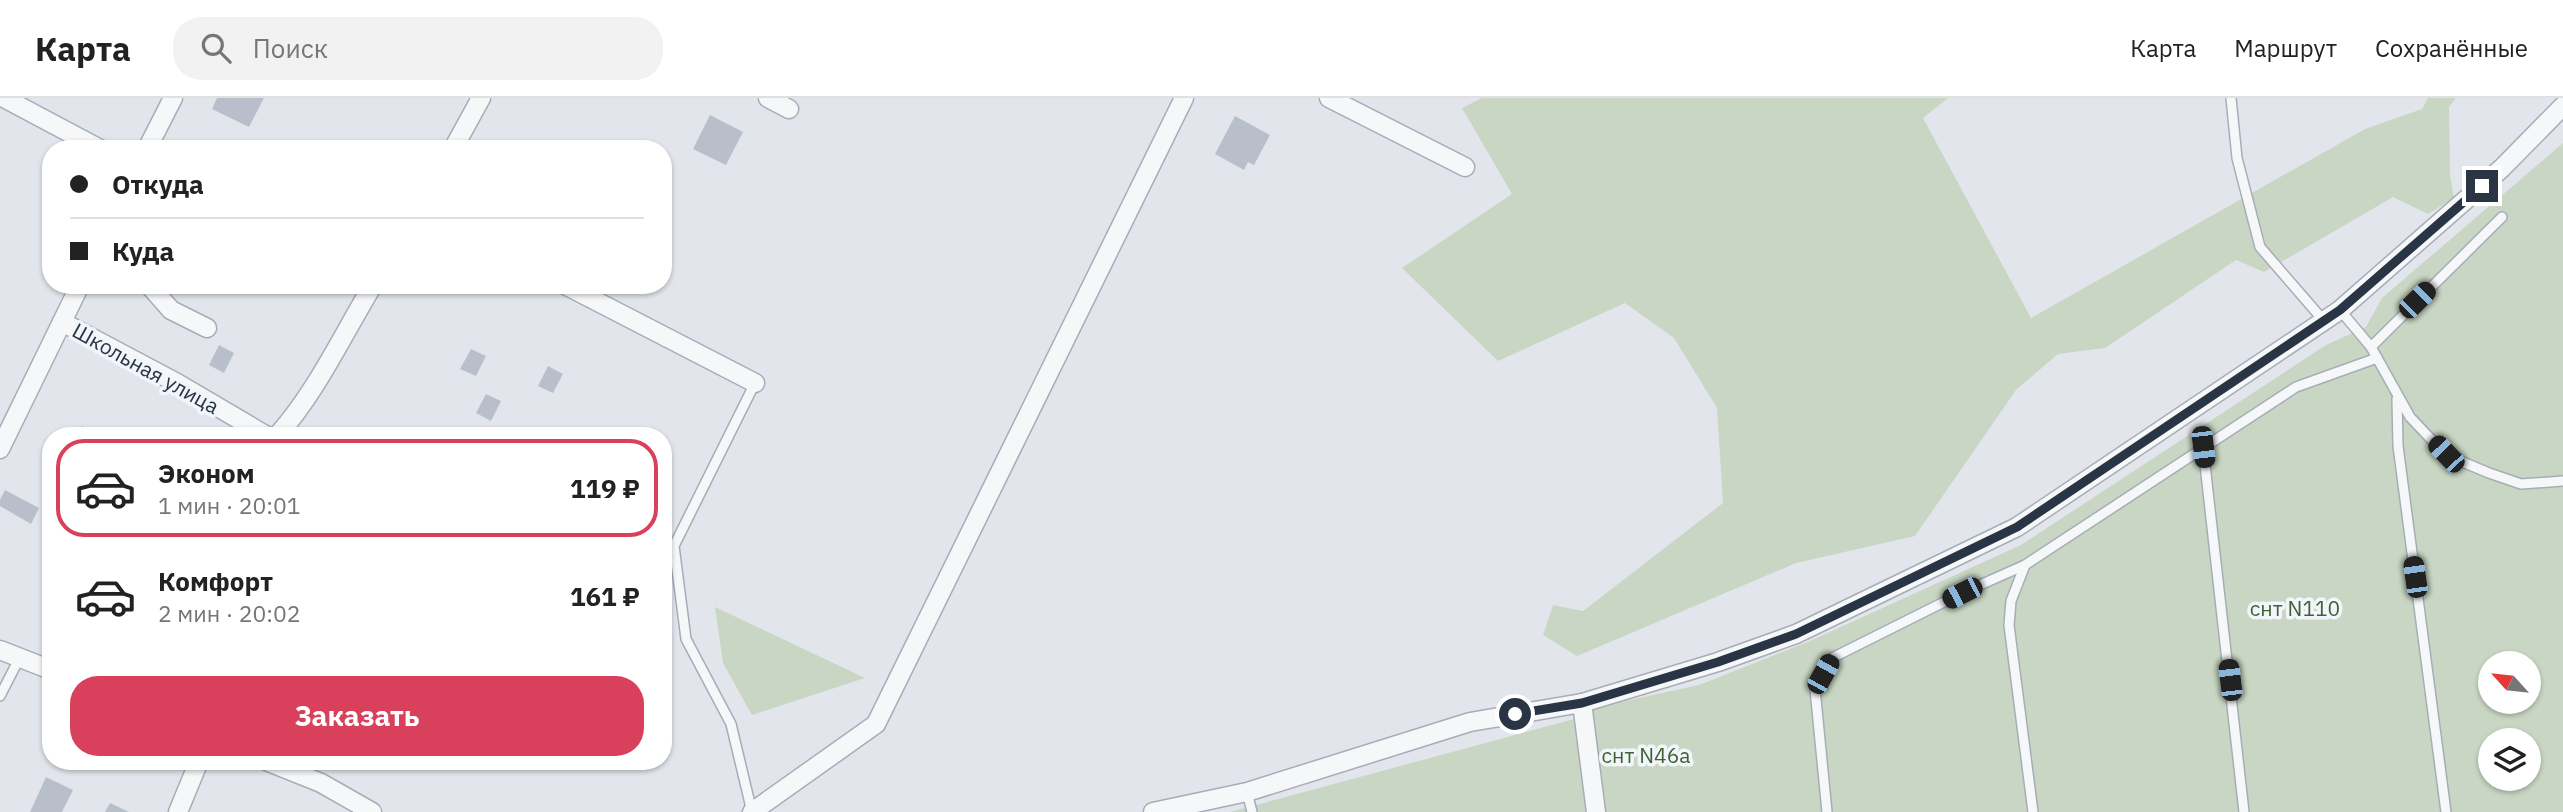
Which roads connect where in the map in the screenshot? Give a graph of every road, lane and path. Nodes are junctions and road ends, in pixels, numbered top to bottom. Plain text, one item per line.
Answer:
1 (4, 98) edge
2 (173, 98) edge
3 (481, 98) edge
4 (768, 98) edge
5 (1184, 98) edge
6 (1329, 98) edge
7 (2231, 98) edge
8 (2563, 106) edge
9 (789, 109) dead end
10 (83, 140) edge
11 (152, 140) edge
12 (458, 140) edge
13 (1465, 167) dead end
14 (2502, 217) dead end
15 (76, 294) edge
16 (157, 294) edge
17 (368, 294) edge
18 (582, 294) edge
19 (2340, 310) junction
20 (2324, 321) junction
21 (62, 322) junction
22 (207, 328) dead end
23 (2371, 346) junction
24 (2377, 358) junction
25 (755, 383) joint
26 (2397, 399) junction
27 (252, 427) edge
28 (285, 427) edge
29 (2203, 447) junction
30 (0, 449) edge
31 (2563, 481) edge
32 (2025, 565) junction
33 (0, 650) edge
34 (20, 657) junction
35 (42, 666) edge
36 (0, 696) edge
37 (1582, 703) junction
38 (195, 770) edge
39 (288, 770) edge
40 (1247, 792) junction
41 (178, 812) edge
42 (372, 812) edge
43 (752, 812) edge
44 (1153, 812) edge
45 (1252, 812) edge
46 (1596, 812) edge
47 (1827, 812) edge
48 (2033, 812) edge
49 (2244, 812) edge
50 (2446, 812) edge

1 - 10 street
2 - 11 street
3 - 12 street
4 - 9 street
5 - 43 street
6 - 13 street
7 - 20 lane
8 - 19 street
14 - 23 lane
15 - 21 street
16 - 22 street
17 - 28 street
18 - 25 street
19 - 20 street
19 - 23 lane
20 - 37 street
21 - 27 street, Школьная улица
21 - 30 street
23 - 24 lane
24 - 26 lane
24 - 29 lane
25 - 43 lane
26 - 31 lane
26 - 50 lane
29 - 32 lane
29 - 49 lane
32 - 47 lane
32 - 48 lane
33 - 34 street
34 - 35 street
34 - 36 lane
37 - 40 street
37 - 46 street
38 - 41 street
39 - 42 street
40 - 44 street
40 - 45 lane

